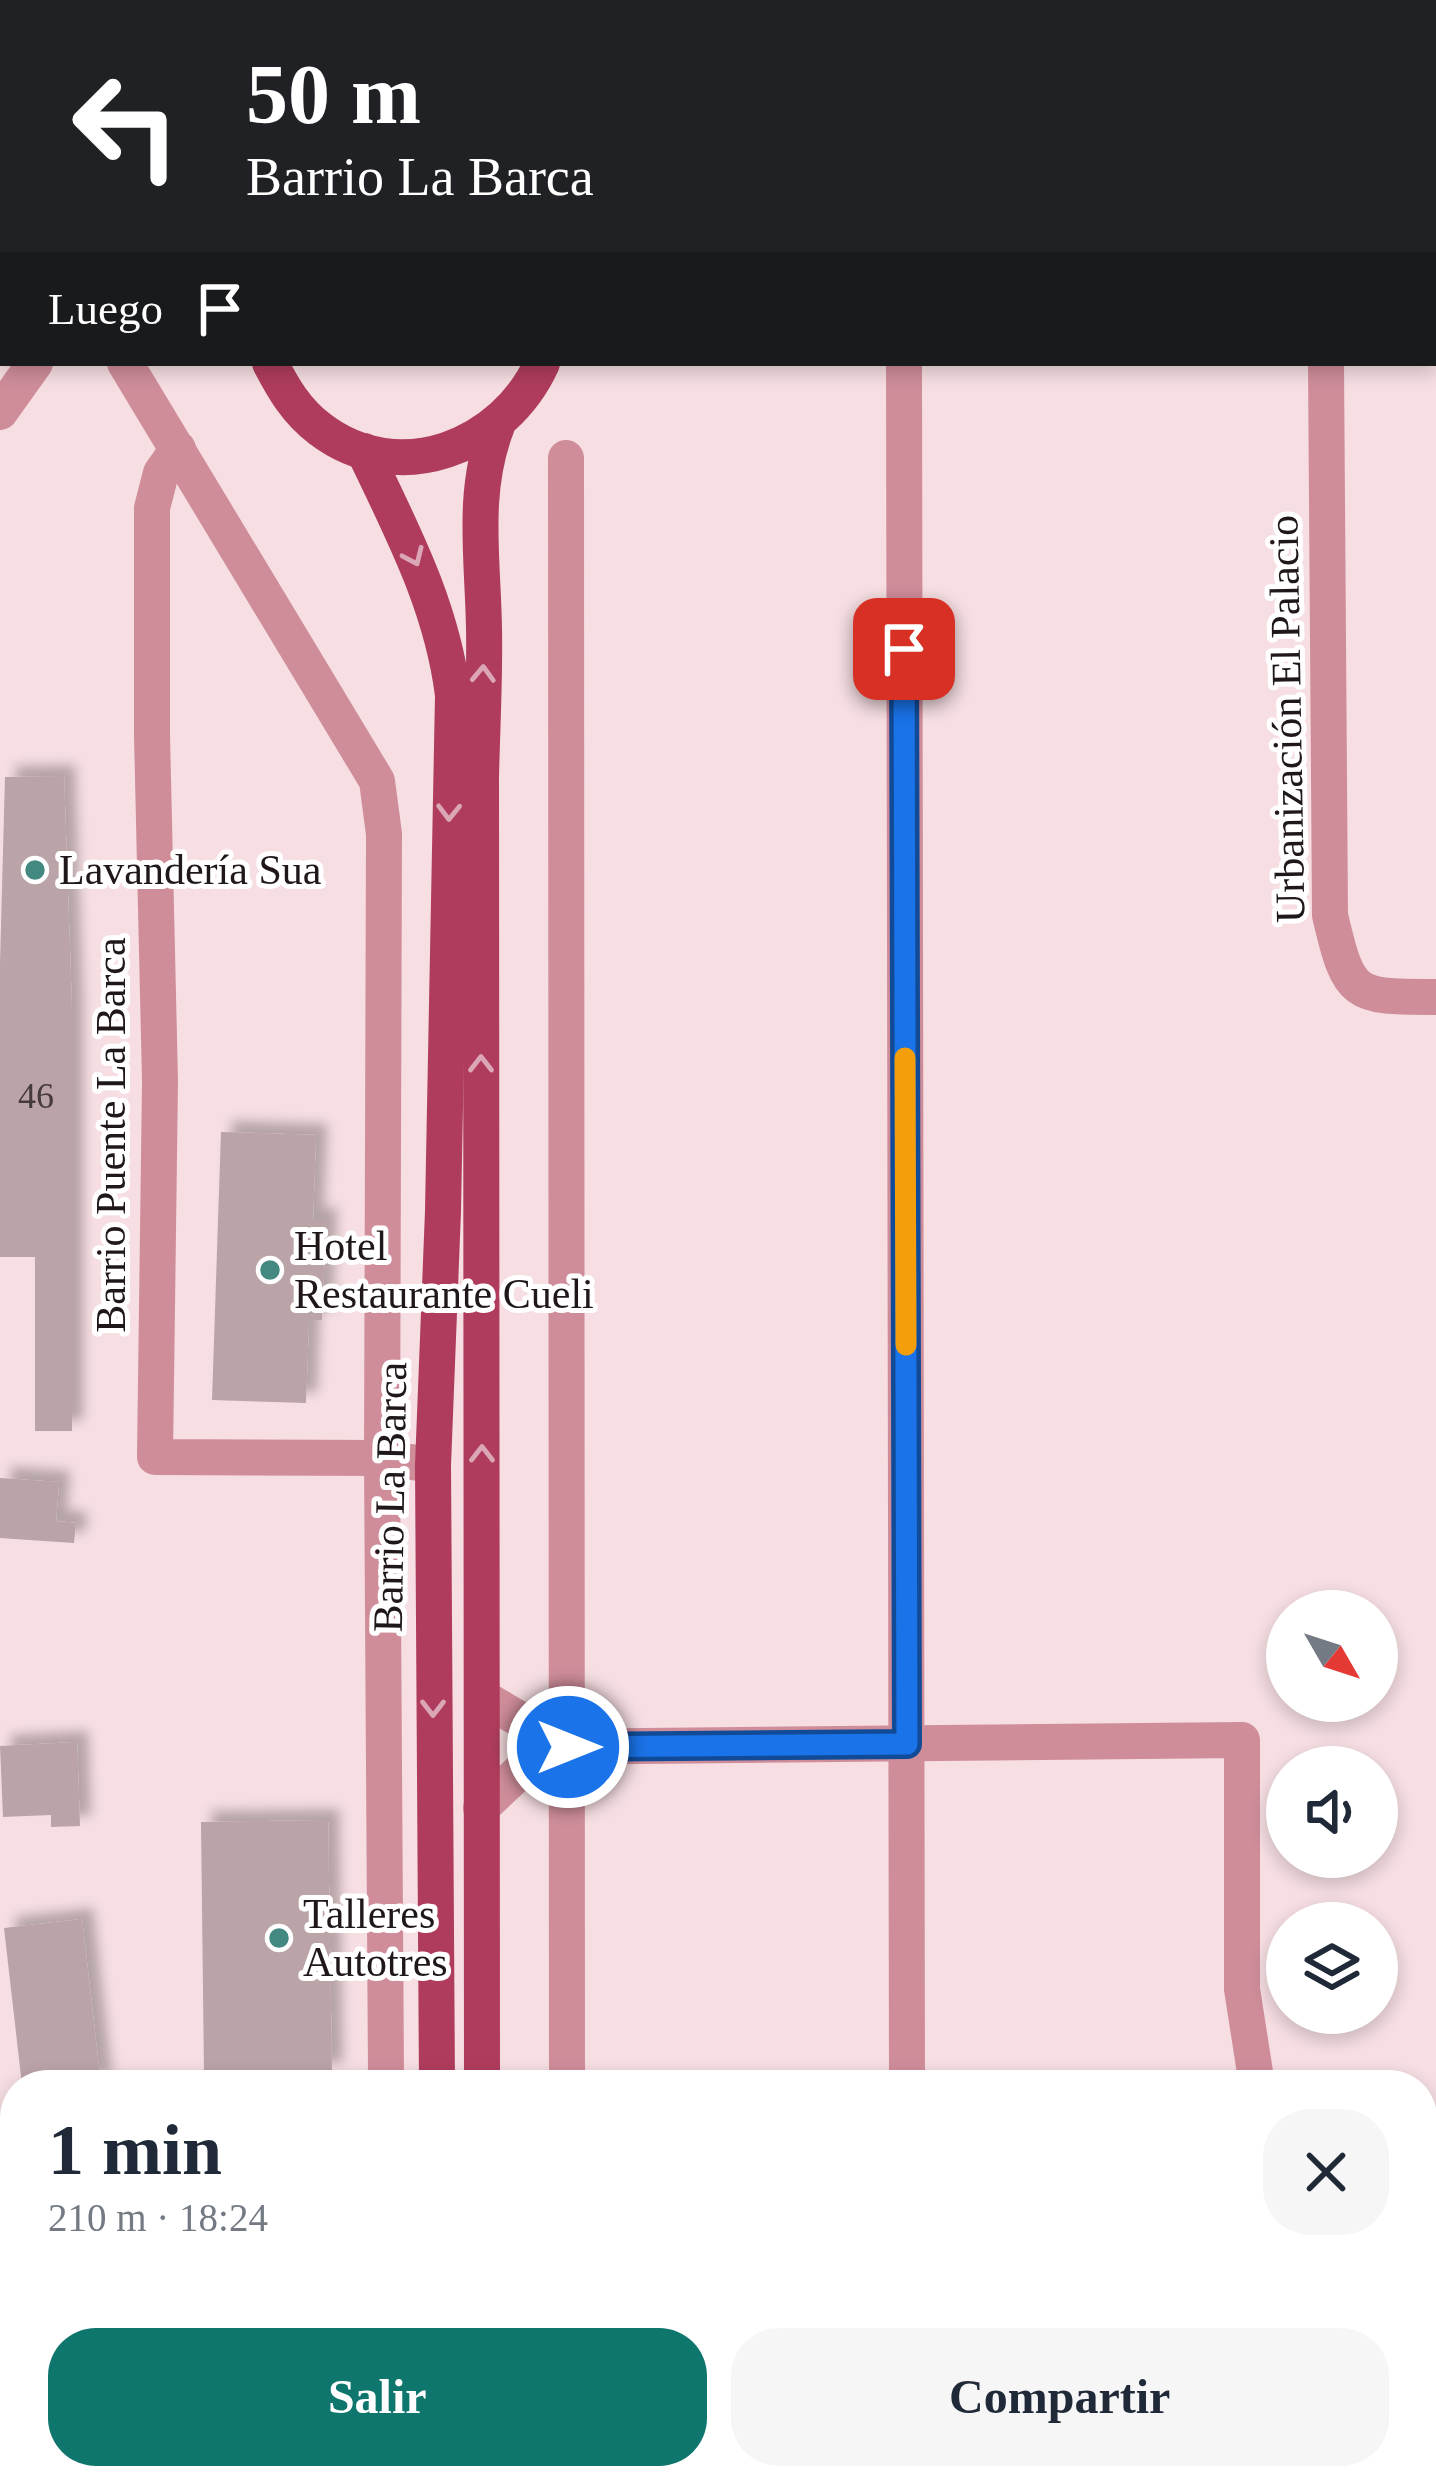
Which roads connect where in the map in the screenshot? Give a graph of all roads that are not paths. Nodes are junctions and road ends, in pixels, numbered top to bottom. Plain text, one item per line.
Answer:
1 (29, 366) edge
2 (127, 366) edge
3 (272, 366) edge
4 (541, 366) edge
5 (904, 366) edge
6 (1326, 366) edge
7 (2, 381) edge
8 (497, 426) junction
9 (178, 449) junction
10 (364, 451) junction
11 (566, 458) dead end
12 (1436, 997) edge
13 (382, 1458) junction
14 (433, 1465) junction
15 (482, 1697) junction
16 (517, 1718) junction
17 (481, 1737) junction
18 (907, 1744) junction
19 (557, 1747) junction
20 (481, 1808) junction
21 (435, 1997) junction
22 (386, 2070) edge
23 (437, 2070) edge
24 (482, 2070) edge
25 (567, 2070) edge
26 (907, 2070) edge
27 (1255, 2070) edge

1 - 7 street
2 - 9 street
3 - 10 main road
4 - 8 main road
5 - 18 street
6 - 12 street, Urbanización El Palacio
8 - 10 main road
15 -> 8 main road
9 - 13 street
9 - 13 street, Barrio Puente La Barca
10 -> 14 main road, Barrio La Barca
11 - 19 street
13 - 14 street, Barrio Puente La Barca
13 - 22 street
14 - 15 main road
14 -> 21 main road, Barrio La Barca
15 - 16 street
15 - 17 main road
16 - 17 street
16 - 19 street
17 - 20 main road
17 - 21 main road
18 - 19 street
18 - 26 street
18 - 27 street
19 - 20 street
19 - 25 street
20 - 24 main road
21 - 23 main road, Barrio La Barca

